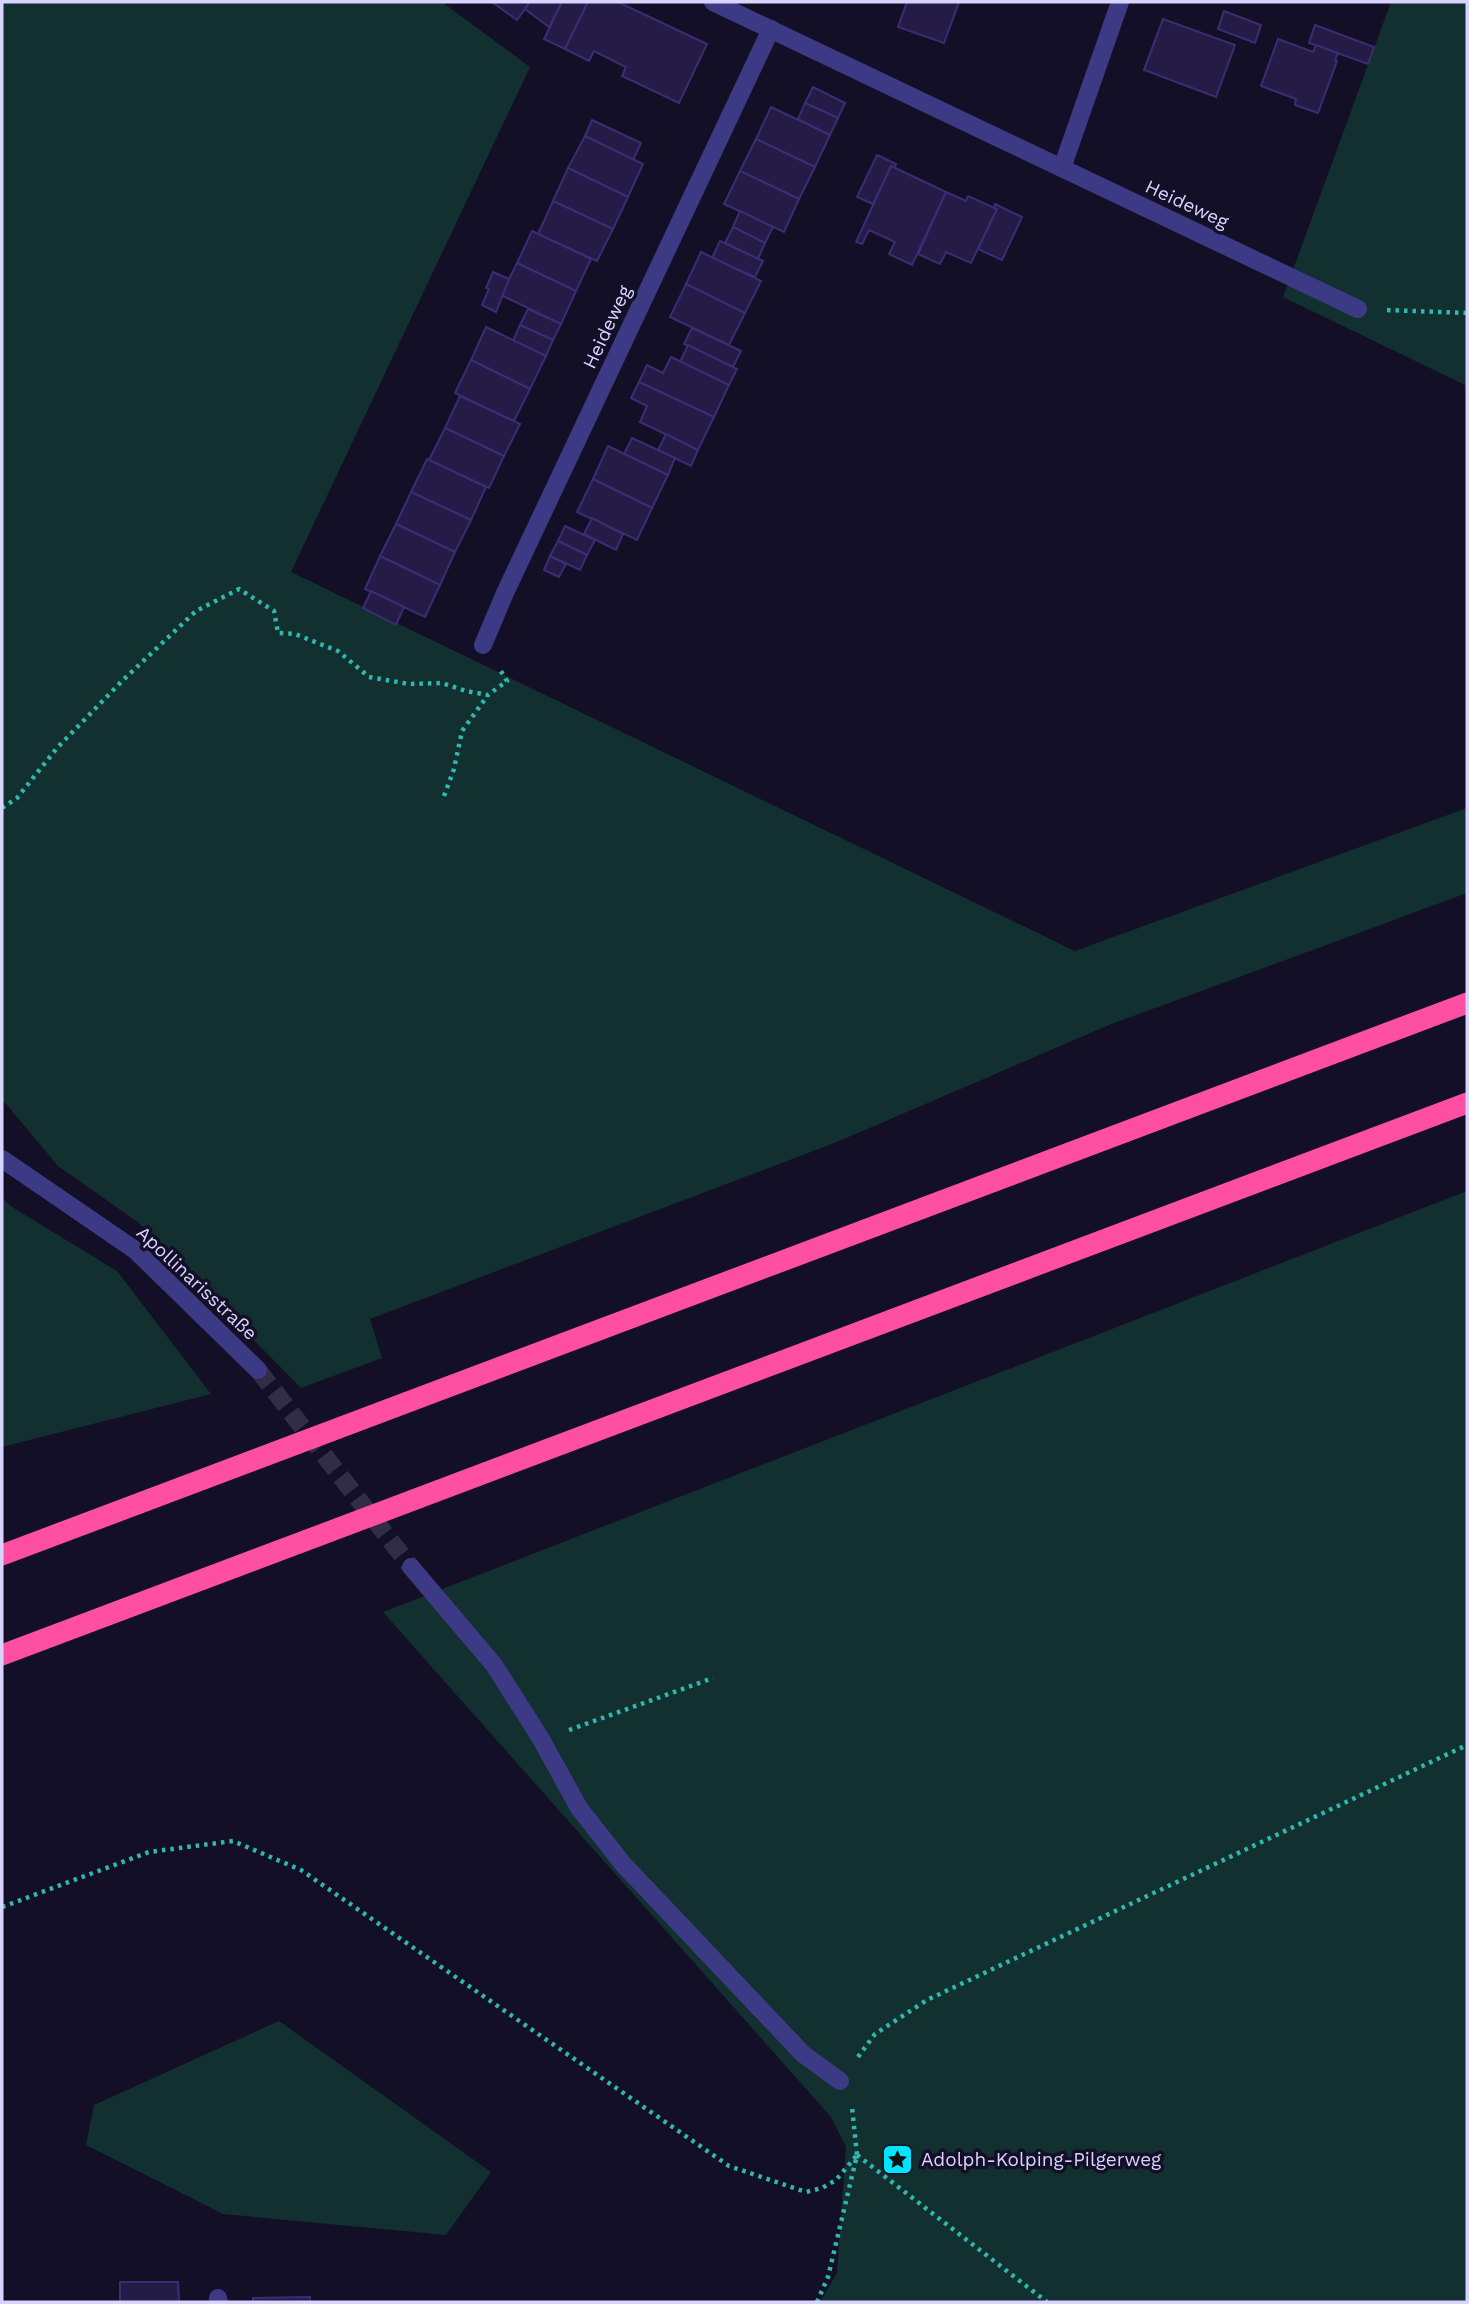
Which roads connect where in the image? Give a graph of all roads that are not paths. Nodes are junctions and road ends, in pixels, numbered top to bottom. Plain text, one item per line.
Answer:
1 (713, 2) edge
2 (1119, 2) edge
3 (772, 29) junction
4 (1062, 168) junction
5 (1358, 309) road end
6 (483, 645) road end
7 (1467, 1003) edge
8 (1467, 1103) edge
9 (2, 1159) edge
10 (258, 1370) tunnel mouth
11 (2, 1555) edge
12 (411, 1567) tunnel mouth
13 (2, 1655) edge
14 (841, 2081) road end

1 - 3 street, Heideweg
2 - 4 street
3 - 4 street, Heideweg
3 - 6 street, Heideweg
4 - 5 street, Heideweg
7 - 11 highway
8 - 13 highway
9 - 10 street, Apollinarisstraße
12 - 14 street

